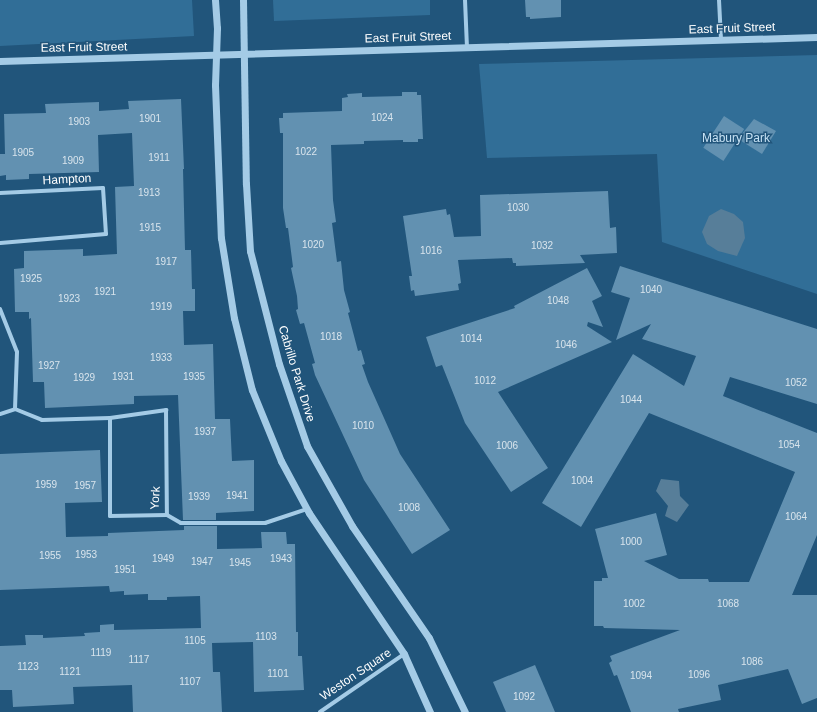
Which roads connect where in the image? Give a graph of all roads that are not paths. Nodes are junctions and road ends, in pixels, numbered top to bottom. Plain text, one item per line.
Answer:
1 (215, 0) edge
2 (243, 0) edge
3 (465, 0) edge
4 (719, 0) edge
5 (817, 37) edge
6 (721, 40) junction
7 (467, 47) junction
8 (245, 54) junction
9 (216, 56) junction
10 (0, 61) edge
11 (0, 193) edge
12 (0, 243) edge
13 (0, 309) edge
14 (14, 408) junction
15 (0, 414) edge
16 (110, 418) junction
17 (306, 509) junction
18 (167, 515) junction
19 (404, 654) junction
20 (320, 712) edge
21 (430, 712) edge
22 (465, 712) edge

1 - 9 street
2 - 8 street, Cabrillo Park Drive
3 - 7 street
4 - 6 street
5 - 6 street, East Fruit Street
6 - 7 street, East Fruit Street
7 - 8 street, East Fruit Street
8 - 9 street, East Fruit Street
8 - 22 street, Cabrillo Park Drive
9 - 10 street, East Fruit Street
9 - 17 street
11 - 12 street, Hampton
13 - 14 street
14 - 15 street
14 - 16 street, York
16 - 18 street, York
16 - 18 street, York
17 - 18 street
17 - 19 street
19 - 20 street, Weston Square
19 - 21 street

